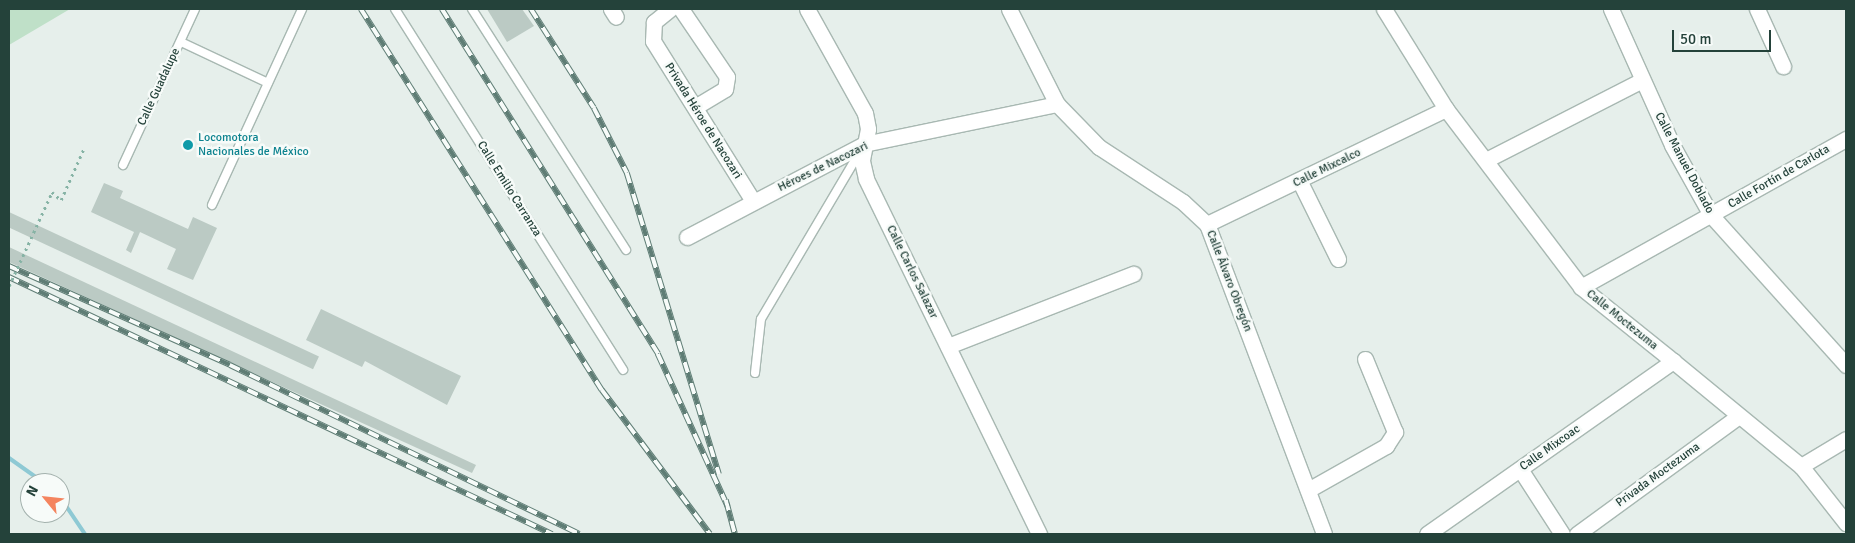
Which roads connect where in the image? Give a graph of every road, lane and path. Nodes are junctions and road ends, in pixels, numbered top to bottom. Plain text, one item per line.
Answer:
1 (195, 9) edge
2 (302, 9) edge
3 (395, 9) edge
4 (472, 9) edge
5 (670, 9) edge
6 (681, 9) edge
7 (807, 9) edge
8 (1009, 9) edge
9 (1384, 9) edge
10 (1611, 9) edge
11 (1757, 9) edge
12 (181, 42) junction
13 (1783, 66) dead end
14 (1642, 80) junction
15 (268, 83) junction
16 (1057, 104) junction
17 (697, 106) junction
18 (1446, 109) junction
19 (1846, 139) edge
20 (864, 144) junction
21 (84, 148) dead end
22 (1486, 160) junction
23 (123, 165) dead end
24 (1300, 182) junction
25 (753, 201) junction
26 (212, 205) dead end
27 (1711, 215) junction
28 (1207, 224) junction
29 (687, 237) dead end
30 (626, 250) dead end
31 (1338, 259) dead end
32 (1133, 274) dead end
33 (9, 286) edge
34 (1581, 287) junction
35 (948, 346) junction
36 (1365, 359) dead end
37 (1674, 361) junction
38 (1846, 365) edge
39 (623, 370) dead end
40 (755, 373) dead end
41 (1739, 416) junction
42 (1846, 439) edge
43 (1801, 466) junction
44 (1520, 469) junction
45 (1308, 490) junction
46 (1846, 523) edge
47 (1039, 534) edge
48 (1324, 534) edge
49 (1427, 534) edge
50 (1562, 534) edge
51 (1578, 534) edge

1 - 12 lane, Calle Guadalupe
2 - 15 lane
3 - 39 lane, Calle Emilio Carranza
4 - 30 lane
5 - 17 street, Privada Héroe de Nacozari
6 - 17 street
7 - 20 street, Calle Carlos Salazar
8 - 16 street, Calle Álvaro Obregón
9 - 18 street, Calle Moctezuma
10 - 14 street, Calle Manuel Doblado
11 - 13 street
12 - 15 lane
12 - 23 lane, Calle Guadalupe
14 - 22 street
14 - 27 street, Calle Manuel Doblado
15 - 26 lane
16 - 20 street, Héroes de Nacozari
16 - 28 street, Calle Álvaro Obregón
17 - 25 street, Privada Héroe de Nacozari
18 - 22 street, Calle Moctezuma
18 - 24 street, Calle Mixcalco
19 - 27 street, Calle Fortín de Carlota
20 - 25 street, Héroes de Nacozari
20 - 35 street, Calle Carlos Salazar
20 - 40 lane
21 - 33 path, bridge
22 - 34 street, Calle Moctezuma
24 - 28 street, Calle Mixcalco
24 - 31 street
25 - 29 street, Héroes de Nacozari
27 - 34 street, Calle Fortín de Carlota
27 - 38 street, Calle Manuel Doblado
28 - 45 street, Calle Álvaro Obregón
32 - 35 street
34 - 37 street, Calle Moctezuma
35 - 47 street, Calle Carlos Salazar
36 - 45 street
37 - 41 street, Calle Moctezuma
37 - 44 street, Calle Mixcoac
41 - 43 street, Calle Moctezuma
41 - 51 street, Privada Moctezuma
42 - 43 street
43 - 46 street, Calle Moctezuma
44 - 49 street, Calle Mixcoac
44 - 50 street
45 - 48 street, Calle Álvaro Obregón

